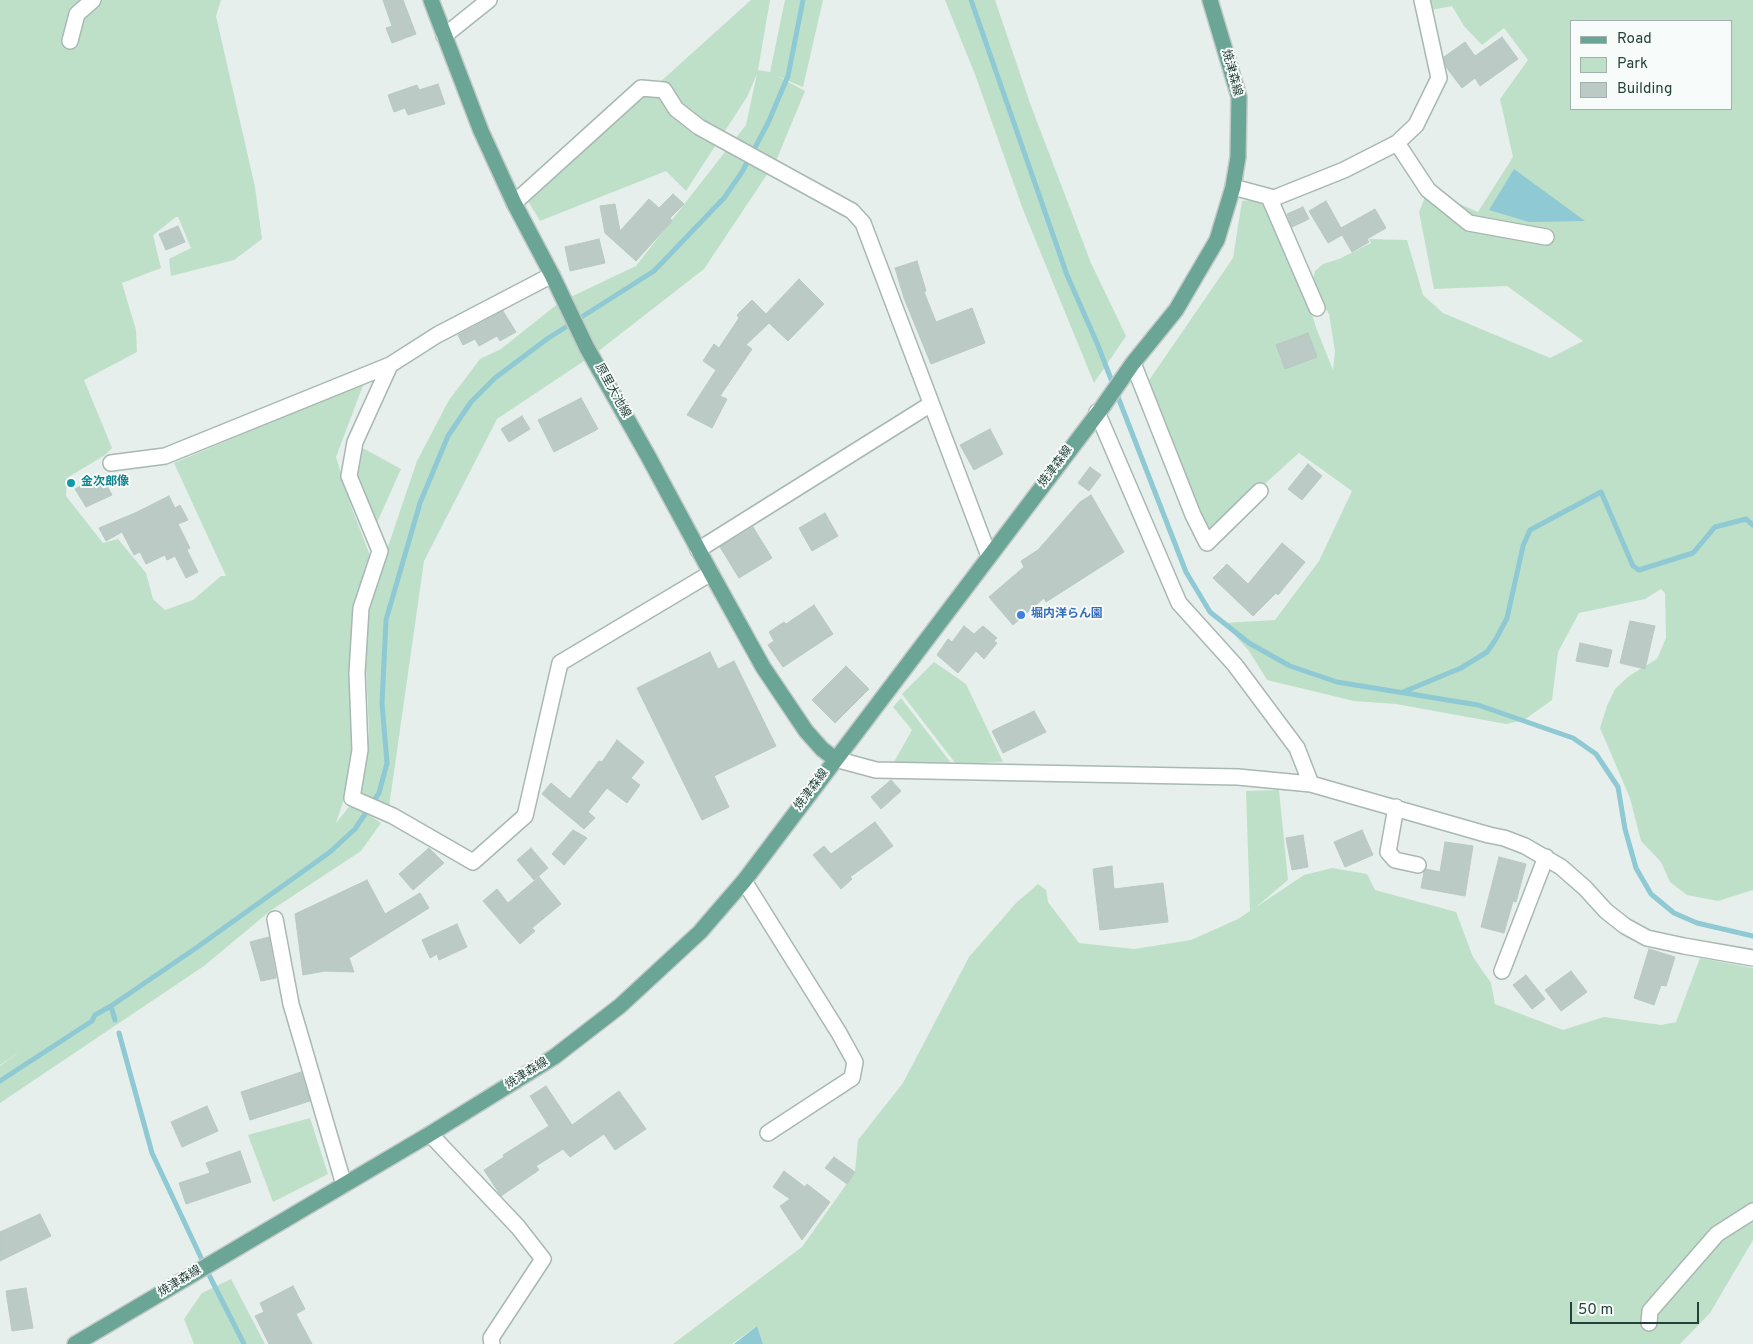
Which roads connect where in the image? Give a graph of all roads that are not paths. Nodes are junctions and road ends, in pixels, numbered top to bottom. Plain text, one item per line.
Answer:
1 (93, 0) edge
2 (431, 0) edge
3 (489, 0) edge
4 (1210, 0) edge
5 (1422, 0) edge
6 (444, 36) junction
7 (70, 41) dead end
8 (1397, 143) junction
9 (1233, 187) junction
10 (1269, 196) junction
11 (514, 203) junction
12 (1546, 236) dead end
13 (552, 275) junction
14 (1317, 308) dead end
15 (1133, 363) junction
16 (390, 365) junction
17 (931, 404) junction
18 (1099, 410) junction
19 (111, 463) dead end
20 (1260, 491) dead end
21 (698, 550) junction
22 (989, 556) junction
23 (711, 573) junction
24 (834, 759) junction
25 (1311, 784) junction
26 (1396, 807) junction
27 (1546, 857) junction
28 (1418, 864) dead end
29 (744, 881) junction
30 (275, 919) dead end
31 (1753, 958) edge
32 (1502, 971) dead end
33 (768, 1133) dead end
34 (430, 1134) junction
35 (344, 1185) junction
36 (1753, 1211) edge
37 (1649, 1323) dead end
38 (75, 1344) edge
39 (492, 1344) edge

1 - 7 street
2 - 6 main road, 原里大池線
3 - 6 street
4 - 9 main road, 焼津森線
5 - 8 street
6 - 11 main road, 原里大池線
8 - 10 street
8 - 12 street
9 - 10 street
9 - 15 main road, 焼津森線
10 - 14 street
11 - 13 main road, 原里大池線
11 - 17 street
13 - 16 street
13 - 21 main road, 原里大池線
15 - 18 main road, 焼津森線
15 - 20 street
16 - 19 street
16 - 23 street
17 - 21 street
17 - 22 street
18 - 22 main road, 焼津森線
18 - 25 street
21 - 23 main road, 原里大池線
22 - 24 main road, 焼津森線
23 - 24 main road, 原里大池線
24 - 25 street
24 - 29 main road, 焼津森線
25 - 26 street
26 - 27 street
26 - 28 street
27 - 31 street
27 - 32 street
29 - 33 street
29 - 34 main road, 焼津森線
30 - 35 street
34 - 35 main road, 焼津森線
34 - 39 street
35 - 38 main road, 焼津森線
36 - 37 street

